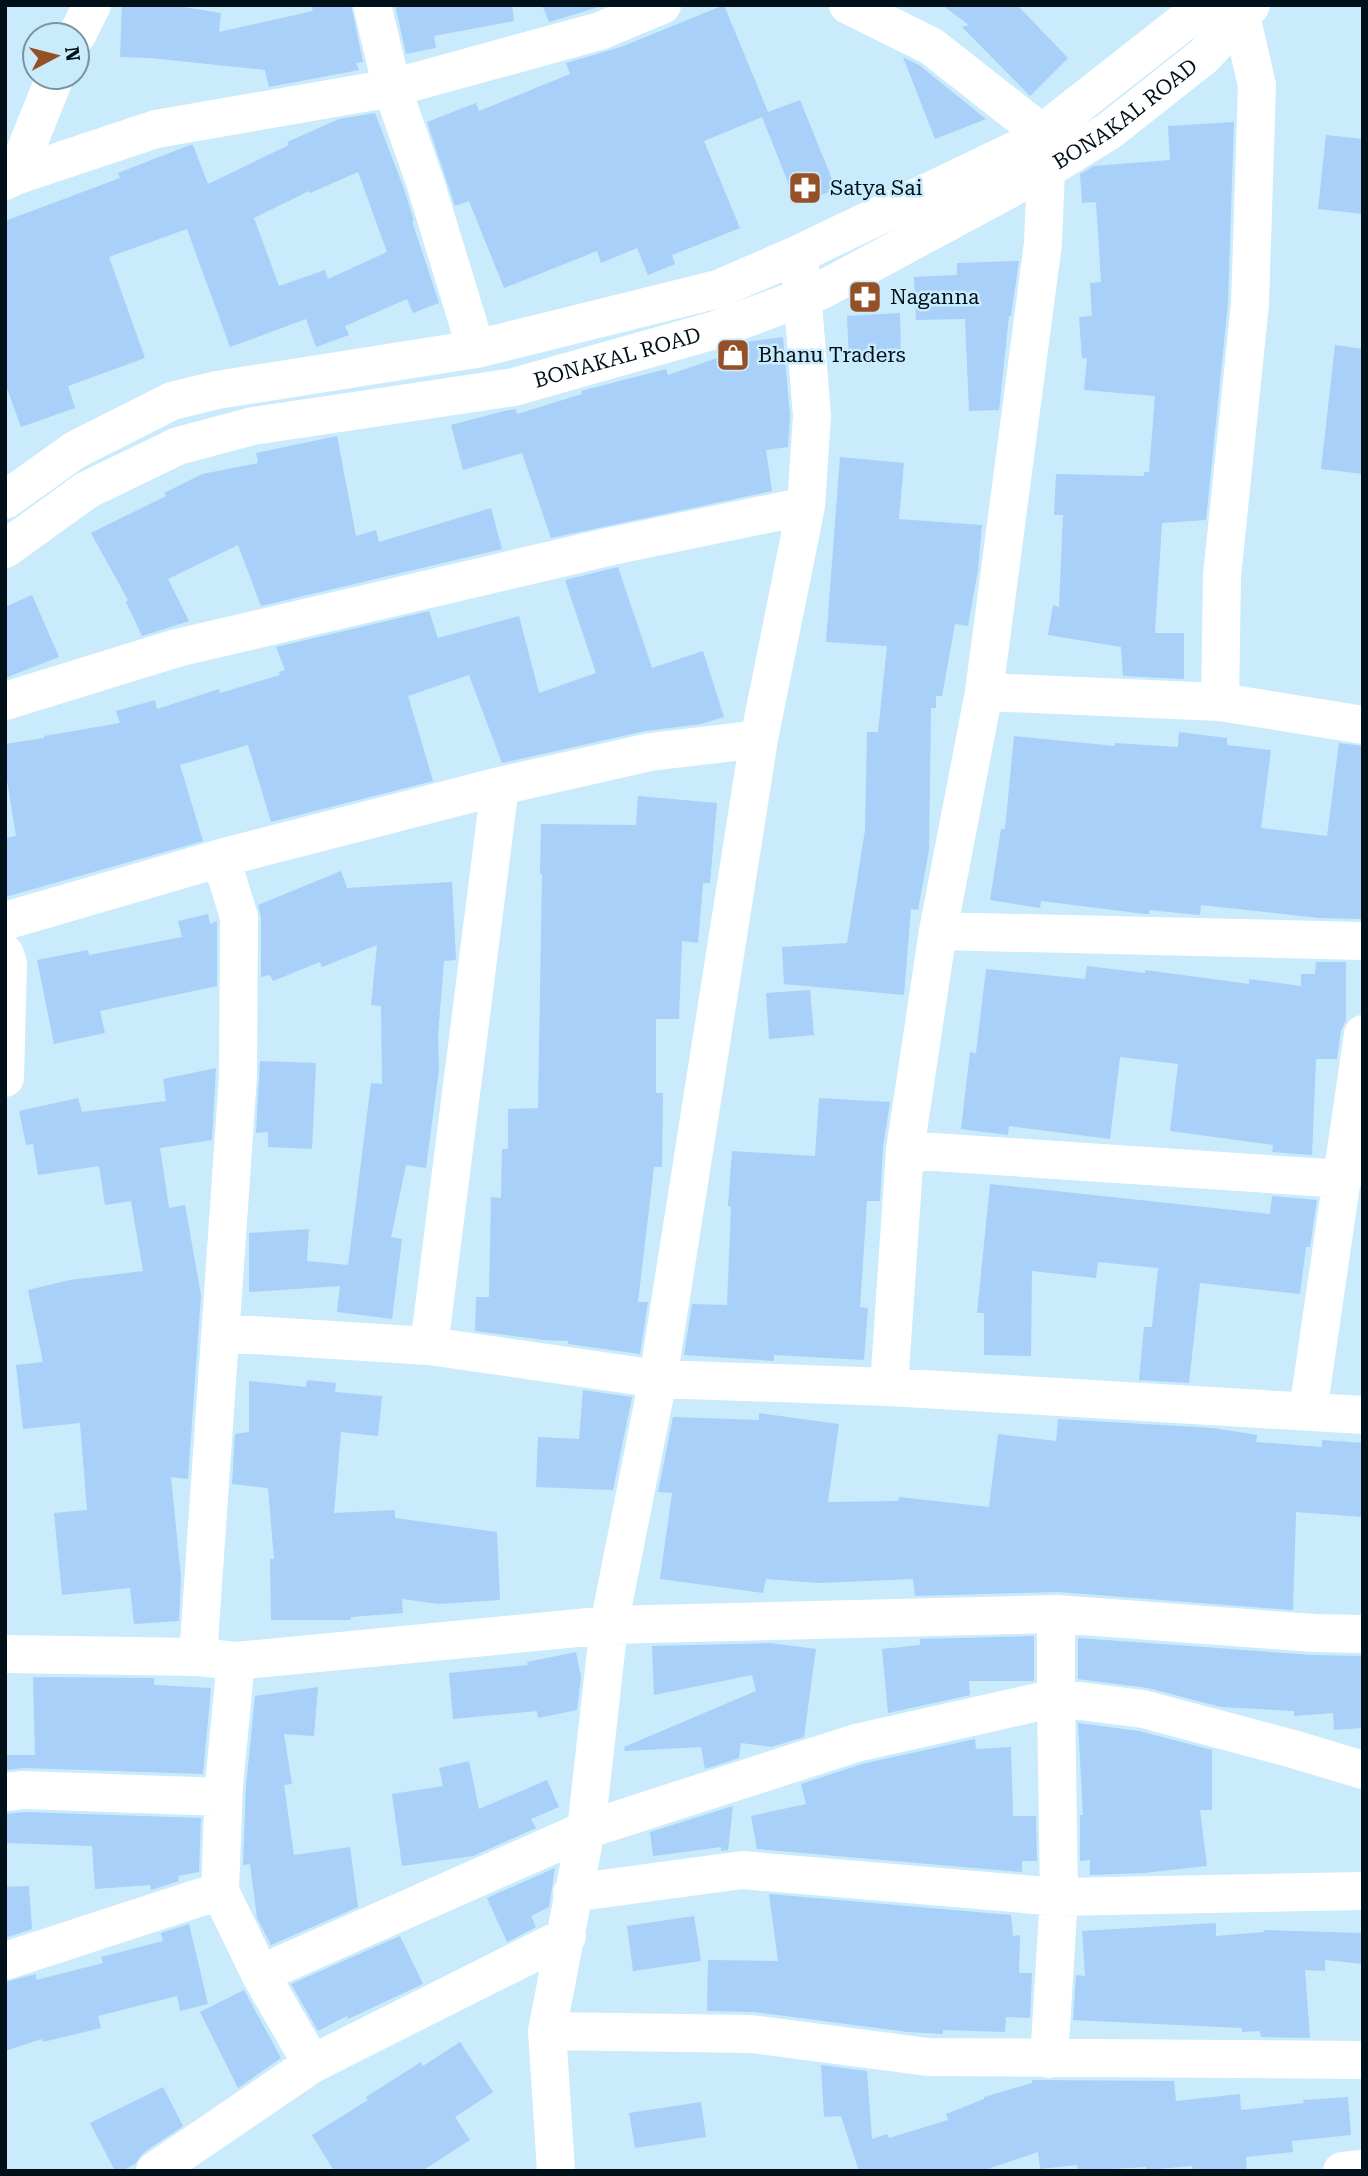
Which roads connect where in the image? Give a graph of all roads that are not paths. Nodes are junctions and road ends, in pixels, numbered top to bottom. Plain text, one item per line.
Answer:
1 (92, 5) edge
2 (372, 5) edge
3 (663, 5) edge
4 (848, 5) edge
5 (1205, 5) edge
6 (1246, 11) edge
7 (84, 21) edge
8 (392, 88) junction
9 (49, 91) edge
10 (1044, 152) junction
11 (10, 179) edge
12 (799, 254) junction
13 (802, 297) junction
14 (476, 349) junction
15 (5, 500) edge
16 (806, 506) junction
17 (5, 549) edge
18 (984, 692) junction
19 (5, 701) edge
20 (1220, 702) junction
21 (1363, 724) edge
22 (759, 738) junction
23 (500, 786) junction
24 (221, 858) junction
25 (5, 921) edge
26 (938, 930) junction
27 (1363, 941) edge
28 (5, 954) edge
29 (1363, 1034) edge
30 (5, 1078) edge
31 (905, 1150) junction
32 (1343, 1179) junction
33 (221, 1333) junction
34 (429, 1346) junction
35 (657, 1379) junction
36 (889, 1387) junction
37 (1308, 1411) junction
38 (1363, 1415) edge
39 (1056, 1614) junction
40 (609, 1625) junction
41 (1363, 1634) edge
42 (5, 1654) edge
43 (198, 1657) junction
44 (236, 1661) junction
45 (1056, 1698) junction
46 (1363, 1770) edge
47 (5, 1793) edge
48 (223, 1797) junction
49 (586, 1830) junction
50 (220, 1891) junction
51 (1363, 1891) edge
52 (572, 1893) junction
53 (1059, 1898) junction
54 (567, 1936) junction
55 (5, 1961) edge
56 (261, 1974) junction
57 (547, 2031) junction
58 (1049, 2059) junction
59 (1363, 2060) edge
60 (312, 2064) junction
61 (554, 2169) edge
62 (1363, 2169) edge
63 (155, 2171) edge
64 (1342, 2171) edge

1 - 7 street
2 - 8 street
3 - 8 street
4 - 10 street
5 - 10 street, BONAKAL ROAD
6 - 10 street, BONAKAL ROAD
6 - 20 street
8 - 11 street
8 - 14 street
9 - 11 street
10 - 12 street, BONAKAL ROAD
10 - 13 street, BONAKAL ROAD
10 - 18 street
12 - 13 street
12 - 14 street, BONAKAL ROAD
13 - 16 street
13 - 17 street, BONAKAL ROAD
14 - 15 street, BONAKAL ROAD
16 - 19 street
16 - 22 street
18 - 20 street
18 - 26 street
20 - 21 street
22 - 23 street
22 - 35 street
23 - 24 street
23 - 34 street
24 - 25 street
24 - 33 street
26 - 27 street
26 - 31 street
28 - 30 street
29 - 32 street
31 - 32 street
31 - 36 street
32 - 37 street
33 - 34 street
33 - 43 street
34 - 35 street
35 - 36 street
35 - 40 street
36 - 37 street
37 - 38 street
39 - 40 street
39 - 41 street
39 - 45 street
40 - 44 street
40 - 49 street
42 - 43 street
43 - 44 street
44 - 48 street
45 - 46 street
45 - 49 street
45 - 53 street
47 - 48 street
48 - 50 street
49 - 52 street
49 - 56 street
50 - 55 street
50 - 56 street
51 - 53 street
52 - 53 street
52 - 54 street
53 - 58 street
54 - 57 street
54 - 60 street
56 - 60 street
57 - 58 street
57 - 61 street
58 - 59 street
60 - 63 street
62 - 64 street

